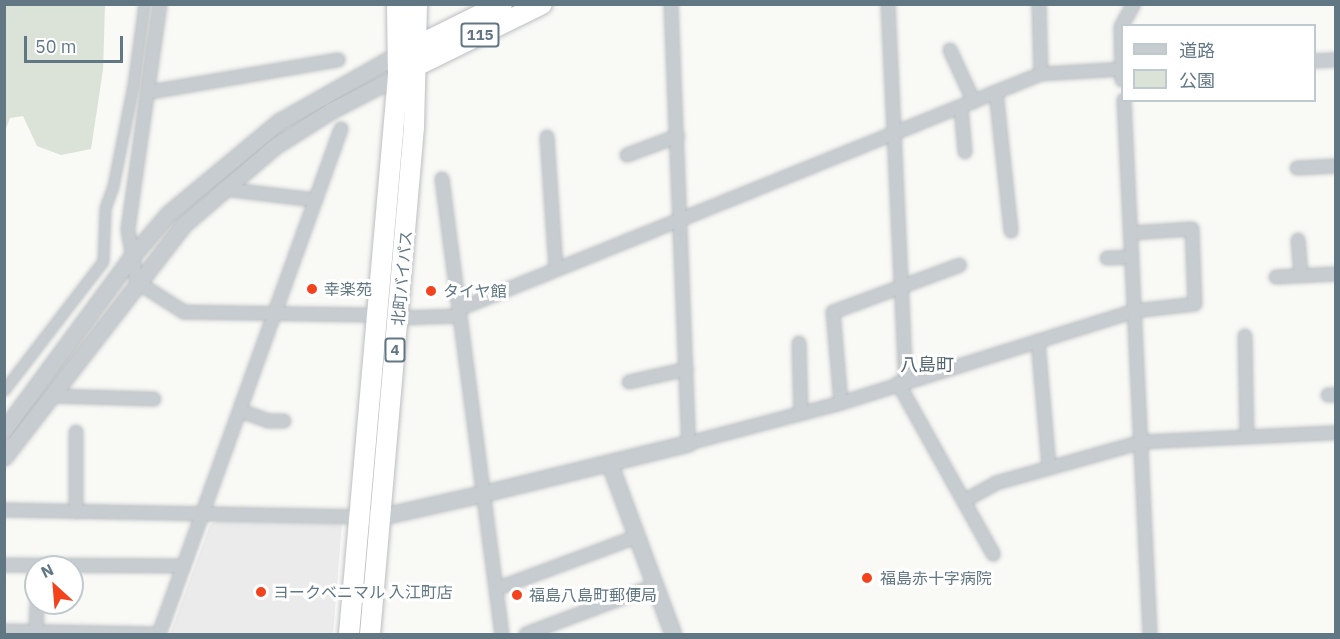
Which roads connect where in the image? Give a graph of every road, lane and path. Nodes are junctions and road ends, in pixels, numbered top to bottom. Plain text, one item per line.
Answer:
1 (144, 4) edge
2 (160, 4) edge
3 (396, 4) edge
4 (417, 4) edge
5 (502, 4) edge
6 (542, 4) edge
7 (671, 4) edge
8 (888, 4) edge
9 (1039, 4) edge
10 (1134, 4) edge
11 (1124, 24) edge
12 (950, 50) dead end
13 (399, 54) junction
14 (418, 55) junction
15 (338, 60) dead end
16 (1335, 60) edge
17 (1316, 61) edge
18 (1121, 69) edge
19 (1041, 74) junction
20 (398, 76) junction
21 (150, 92) junction
22 (996, 92) junction
23 (974, 102) junction
24 (1124, 102) edge
25 (961, 107) junction
26 (340, 129) dead end
27 (892, 133) junction
28 (678, 136) junction
29 (548, 137) dead end
30 (965, 152) dead end
31 (627, 155) dead end
32 (1335, 166) edge
33 (1297, 168) dead end
34 (442, 179) dead end
35 (223, 189) junction
36 (315, 200) junction
37 (682, 218) junction
38 (1011, 231) dead end
39 (1131, 233) junction
40 (1298, 240) dead end
41 (133, 255) junction
42 (1132, 257) junction
43 (1107, 258) dead end
44 (960, 265) dead end
45 (556, 269) junction
46 (1335, 273) edge
47 (1301, 275) junction
48 (1276, 277) dead end
49 (137, 282) junction
50 (903, 287) junction
51 (1134, 311) junction
52 (459, 312) junction
53 (275, 313) junction
54 (377, 315) junction
55 (398, 318) junction
56 (1245, 336) dead end
57 (1038, 341) junction
58 (799, 343) dead end
59 (687, 369) junction
60 (902, 381) junction
61 (629, 382) dead end
62 (4, 390) edge
63 (50, 396) junction
64 (154, 399) dead end
65 (841, 403) junction
66 (241, 411) junction
67 (801, 414) junction
68 (284, 421) dead end
69 (4, 430) edge
70 (76, 432) dead end
71 (1335, 433) edge
72 (1247, 437) junction
73 (1142, 442) junction
74 (689, 443) junction
75 (4, 457) edge
76 (610, 465) junction
77 (1048, 467) junction
78 (481, 495) junction
79 (964, 501) junction
80 (4, 510) edge
81 (76, 512) junction
82 (204, 515) junction
83 (357, 517) junction
84 (379, 517) junction
85 (636, 537) junction
86 (993, 554) dead end
87 (4, 565) edge
88 (24, 566) edge
89 (84, 566) edge
90 (183, 567) junction
91 (654, 586) junction
92 (496, 589) junction
93 (37, 615) edge
94 (4, 631) edge
95 (36, 632) junction
96 (157, 634) edge
97 (349, 634) edge
98 (370, 634) edge
99 (502, 634) edge
100 (526, 634) edge
101 (673, 634) edge
102 (1150, 634) edge

1 - 62 street
2 - 21 street
3 - 13 highway, 4
4 - 14 highway, 4
5 - 14 highway, 115
6 - 14 highway, 115
7 - 28 street
8 - 27 street
9 - 19 street
10 - 11 street
12 - 23 street
13 - 14 highway, 115
13 - 20 highway, 4
13 - 41 street
14 - 20 highway, 115
14 - 55 highway, 北町バイパス / 4
15 - 21 street
16 - 17 street
18 - 19 street
19 - 22 street
20 - 35 street
20 - 54 highway, 北町バイパス / 4
21 - 41 street
22 - 23 street
22 - 38 street
23 - 25 street
24 - 39 street
25 - 27 street
25 - 30 street
26 - 36 street
27 - 37 street
27 - 50 street
28 - 31 street
28 - 37 street
29 - 45 street
32 - 33 street
34 - 52 street
35 - 36 street
35 - 49 street
36 - 53 street
37 - 45 street
37 - 59 street
39 - 42 street
39 - 51 street
40 - 47 street
41 - 49 street
41 - 69 street
42 - 43 street
42 - 51 street
44 - 50 street
45 - 52 street
46 - 47 street
47 - 48 street
49 - 53 street
49 - 63 street
50 - 60 street
50 - 65 street
51 - 57 street
51 - 73 street
52 - 55 street
52 - 78 street
53 - 54 street
53 - 66 street
54 - 83 highway, 北町バイパス / 4
55 - 84 highway, 北町バイパス / 4
56 - 72 street
57 - 60 street
57 - 77 street
58 - 67 street
59 - 61 street
59 - 74 street
60 - 65 street
60 - 79 street
63 - 64 street
63 - 75 street
65 - 67 street
66 - 68 street
66 - 82 street
67 - 74 street
70 - 81 street
71 - 72 street
72 - 73 street
73 - 77 street
73 - 102 street
74 - 76 street
76 - 78 street
76 - 85 street
77 - 79 street
78 - 84 street
78 - 92 street
79 - 86 street
80 - 81 street
81 - 82 street
82 - 83 street
82 - 90 street
83 - 84 street
83 - 97 highway, 北町バイパス / 4
84 - 98 highway, 北町バイパス / 4
85 - 91 street
85 - 92 street
87 - 88 street
89 - 90 street
90 - 96 street
91 - 100 street
91 - 101 street
92 - 99 street
93 - 95 street
94 - 95 street
95 - 96 street

